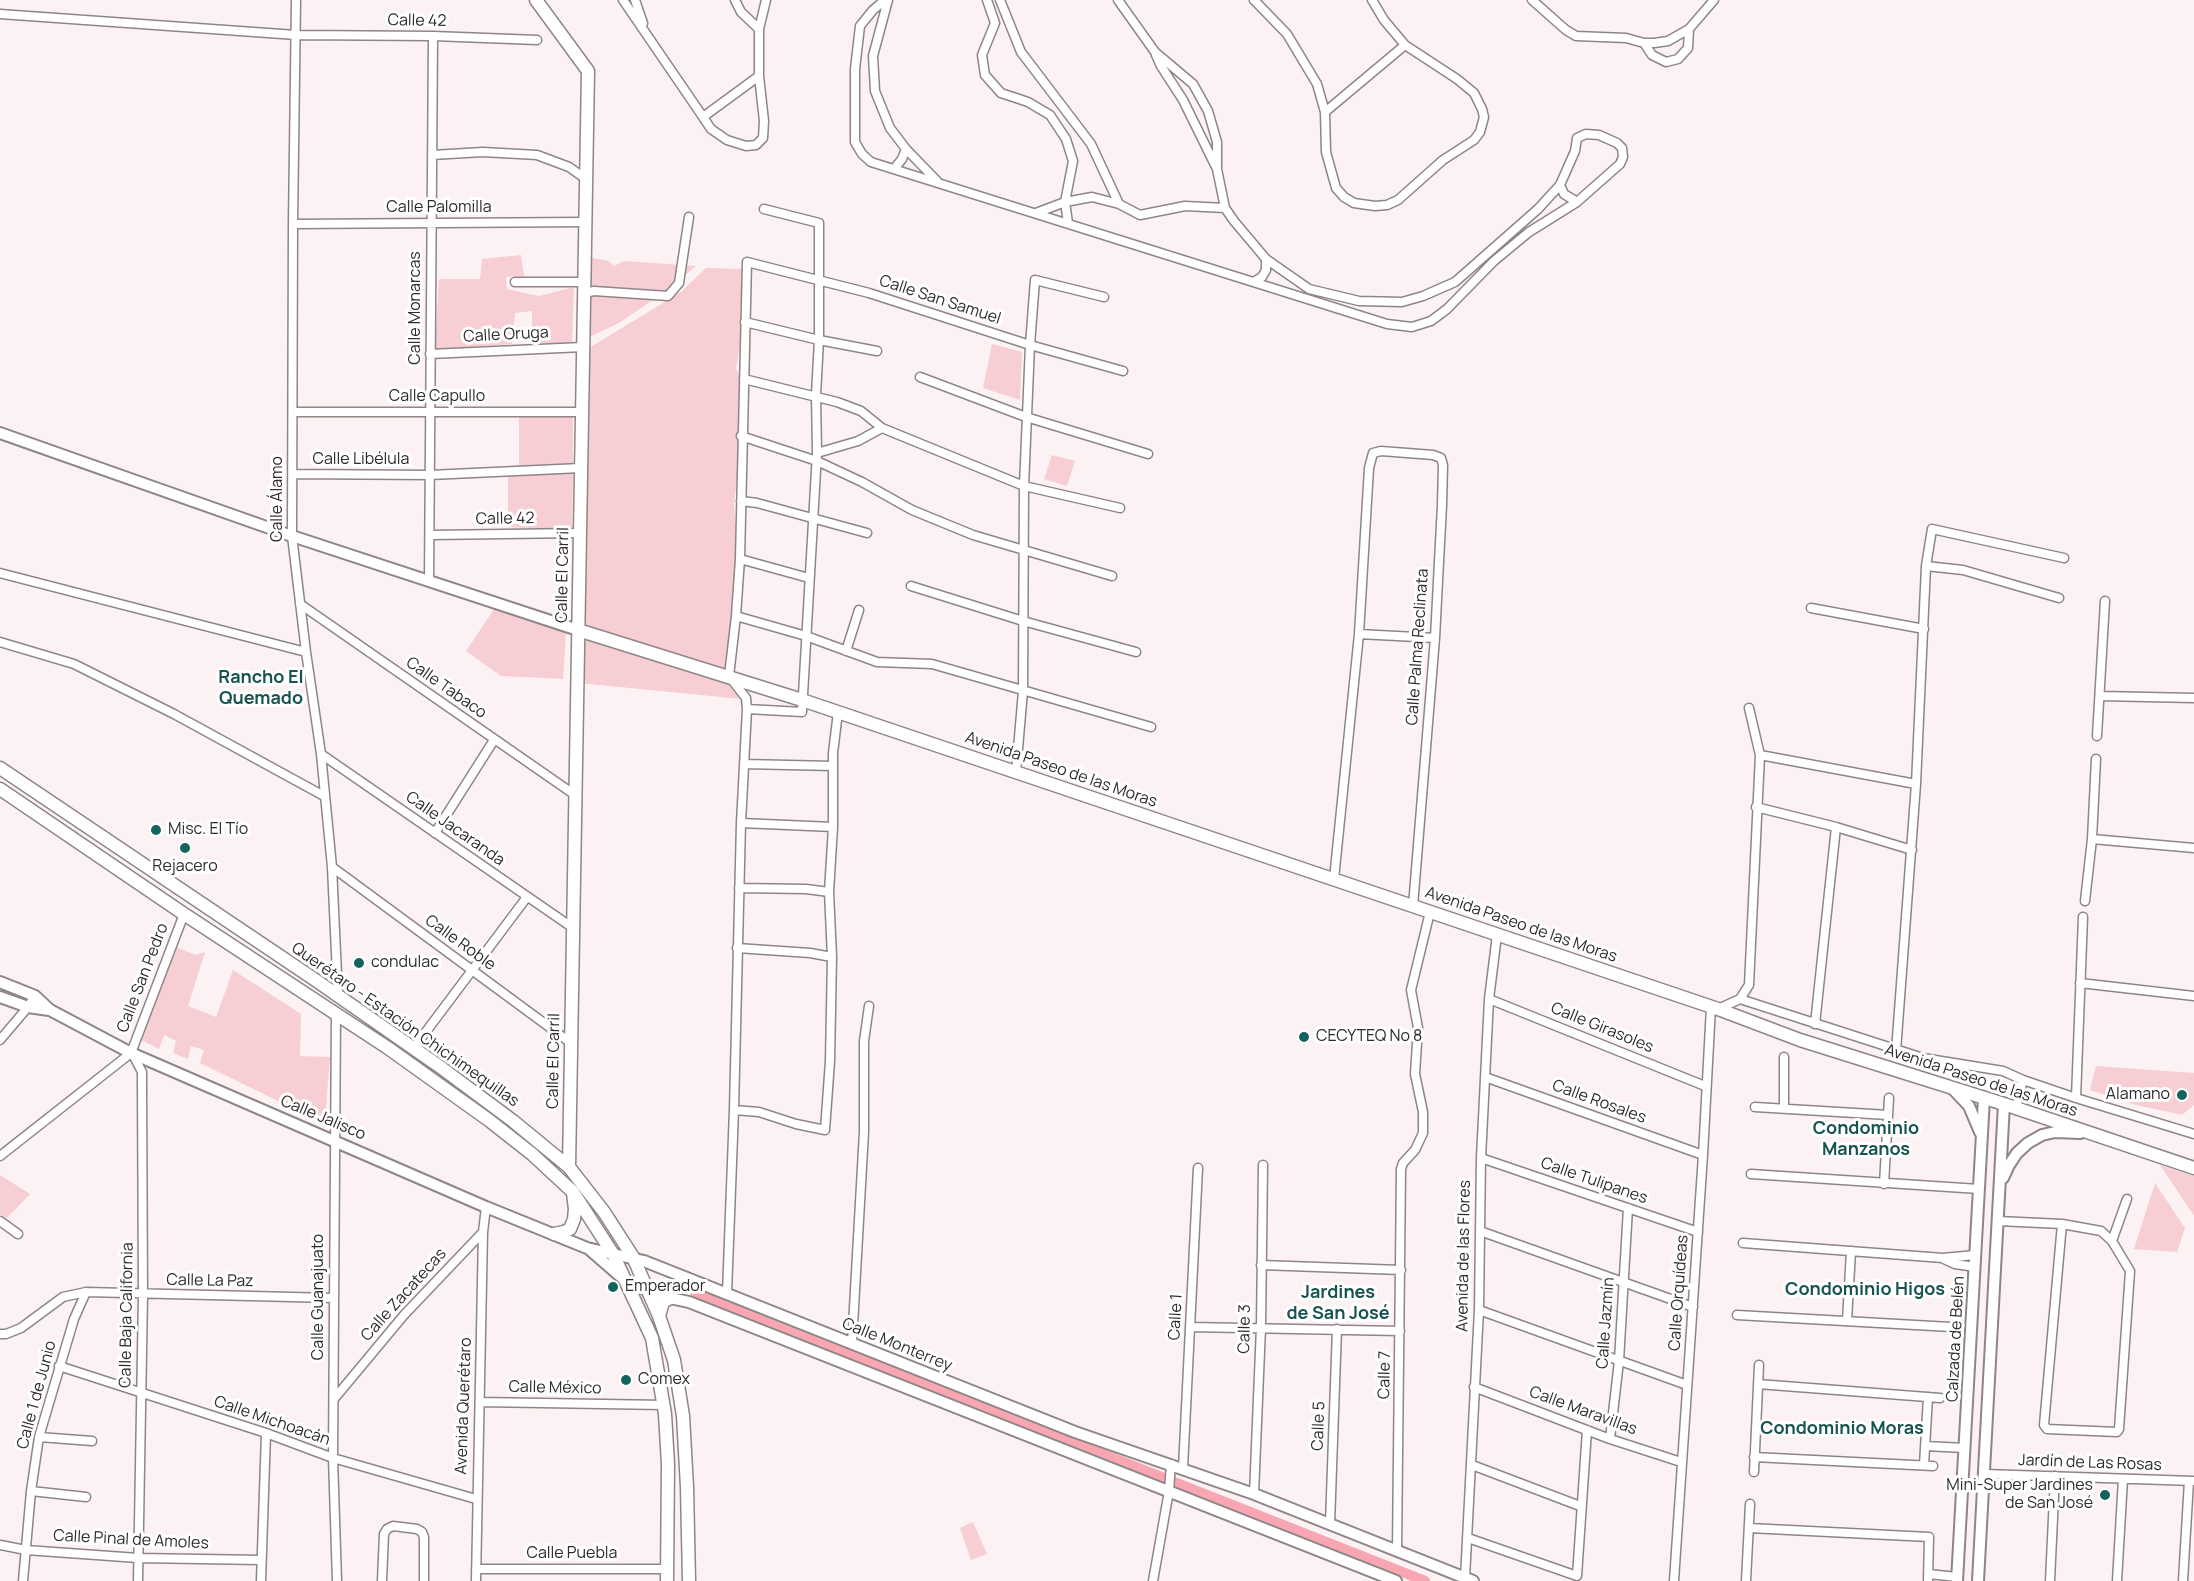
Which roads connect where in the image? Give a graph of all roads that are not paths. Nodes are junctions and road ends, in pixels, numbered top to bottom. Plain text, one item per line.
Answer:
1 (296, 0) edge
2 (536, 0) edge
3 (623, 0) edge
4 (635, 0) edge
5 (735, 0) edge
6 (766, 0) edge
7 (886, 0) edge
8 (987, 0) edge
9 (1000, 0) edge
10 (1118, 0) edge
11 (1254, 0) edge
12 (1372, 0) edge
13 (1532, 0) edge
14 (1714, 0) edge
15 (0, 14) edge
16 (645, 29) junction
17 (759, 29) junction
18 (1689, 29) junction
19 (296, 35) junction
20 (433, 36) junction
21 (537, 40) dead end
22 (1644, 43) junction
23 (1405, 45) junction
24 (1155, 52) junction
25 (759, 75) junction
26 (865, 92) junction
27 (1325, 112) junction
28 (703, 117) junction
29 (906, 149) junction
30 (432, 155) junction
31 (894, 169) junction
32 (1217, 169) junction
33 (586, 180) junction
34 (937, 182) junction
35 (1560, 185) junction
36 (1065, 202) junction
37 (1577, 202) junction
38 (1119, 204) junction
39 (1225, 208) junction
40 (764, 209) dead end
41 (1035, 213) junction
42 (689, 218) dead end
43 (585, 222) junction
44 (431, 223) junction
45 (1068, 223) junction
46 (293, 224) junction
47 (1266, 259) junction
48 (819, 279) junction
49 (515, 282) dead end
50 (1254, 282) junction
51 (584, 288) junction
52 (1104, 297) dead end
53 (744, 322) junction
54 (819, 340) junction
55 (1030, 345) junction
56 (583, 347) junction
57 (877, 351) dead end
58 (430, 354) junction
59 (1123, 371) dead end
60 (920, 377) dead end
61 (744, 379) junction
62 (816, 395) junction
63 (293, 412) junction
64 (430, 412) junction
65 (582, 412) junction
66 (1026, 417) junction
67 (882, 428) junction
68 (0, 433) edge
69 (741, 436) junction
70 (1148, 454) dead end
71 (817, 457) junction
72 (581, 468) junction
73 (293, 474) junction
74 (430, 475) junction
75 (1024, 486) junction
76 (741, 501) junction
77 (1120, 508) dead end
78 (813, 517) junction
79 (580, 533) junction
80 (867, 533) dead end
81 (430, 535) junction
82 (292, 536) junction
83 (1024, 550) junction
84 (2064, 558) dead end
85 (740, 559) junction
86 (1926, 566) junction
87 (0, 573) edge
88 (1112, 576) dead end
89 (809, 578) junction
90 (429, 581) junction
91 (911, 586) dead end
92 (2059, 598) dead end
93 (2105, 601) dead end
94 (300, 604) junction
95 (1811, 608) dead end
96 (859, 610) dead end
97 (736, 616) junction
98 (1023, 621) junction
99 (1924, 629) junction
100 (578, 630) junction
101 (1359, 634) junction
102 (806, 636) junction
103 (1435, 638) junction
104 (0, 642) edge
105 (846, 651) junction
106 (306, 652) junction
107 (1136, 652) dead end
108 (729, 675) junction
109 (1023, 691) junction
110 (2100, 696) junction
111 (2194, 698) edge
112 (802, 700) junction
113 (1749, 708) dead end
114 (747, 709) junction
115 (838, 712) junction
116 (1151, 727) dead end
117 (2097, 736) dead end
118 (494, 740) junction
119 (321, 754) junction
120 (1760, 755) junction
121 (2096, 759) dead end
122 (744, 764) junction
123 (833, 766) junction
124 (0, 768) edge
125 (1016, 772) junction
126 (1916, 784) junction
127 (0, 789) edge
128 (575, 795) junction
129 (324, 796) junction
130 (1756, 807) junction
131 (741, 823) junction
132 (833, 827) junction
133 (1836, 827) junction
134 (435, 833) junction
135 (2092, 839) junction
136 (2194, 848) edge
137 (1912, 850) junction
138 (332, 867) junction
139 (1334, 879) junction
140 (739, 888) junction
141 (829, 892) junction
142 (527, 897) junction
143 (2085, 901) dead end
144 (1413, 906) junction
145 (1430, 912) junction
146 (184, 914) junction
147 (2083, 917) dead end
148 (573, 928) junction
149 (1497, 935) junction
150 (737, 948) junction
151 (832, 957) junction
152 (472, 971) junction
153 (0, 982) edge
154 (2080, 983) junction
155 (35, 996) junction
156 (338, 996) junction
157 (2194, 996) edge
158 (0, 997) edge
159 (1489, 999) junction
160 (1740, 999) junction
161 (869, 1006) dead end
162 (28, 1007) junction
163 (1714, 1008) junction
164 (50, 1010) junction
165 (336, 1012) junction
166 (1815, 1024) junction
167 (0, 1040) edge
168 (571, 1043) junction
169 (412, 1049) junction
170 (1896, 1051) junction
171 (132, 1053) junction
172 (1784, 1057) dead end
173 (1485, 1077) junction
174 (2023, 1080) junction
175 (1705, 1086) junction
176 (1952, 1087) junction
177 (1889, 1098) dead end
178 (1984, 1098) junction
179 (2076, 1098) junction
180 (2010, 1106) junction
181 (1755, 1107) dead end
182 (1784, 1108) junction
183 (734, 1110) junction
184 (1888, 1115) junction
185 (2092, 1134) junction
186 (2194, 1134) edge
187 (1982, 1137) junction
188 (336, 1140) junction
189 (1703, 1155) junction
190 (0, 1156) edge
191 (1481, 1158) junction
192 (1263, 1165) dead end
193 (569, 1167) junction
194 (1198, 1168) dead end
195 (2194, 1168) edge
196 (1751, 1174) dead end
197 (1884, 1184) junction
198 (1979, 1190) junction
199 (573, 1192) junction
200 (1999, 1193) junction
201 (2127, 1199) dead end
202 (486, 1207) junction
203 (1628, 1208) junction
204 (0, 1221) edge
205 (1998, 1221) junction
206 (2062, 1224) junction
207 (1480, 1231) junction
208 (483, 1232) junction
209 (1698, 1232) junction
210 (18, 1234) dead end
211 (554, 1234) junction
212 (2112, 1241) junction
213 (1743, 1243) dead end
214 (587, 1248) junction
215 (1851, 1251) junction
216 (613, 1254) junction
217 (1975, 1255) junction
218 (633, 1257) junction
219 (1943, 1258) junction
220 (1261, 1265) junction
221 (1975, 1267) junction
222 (1401, 1270) junction
223 (1974, 1280) junction
224 (1994, 1280) junction
225 (628, 1283) junction
226 (1624, 1283) junction
227 (701, 1284) junction
228 (648, 1290) junction
229 (86, 1292) junction
230 (727, 1293) junction
231 (143, 1295) junction
232 (333, 1298) junction
233 (670, 1298) junction
234 (689, 1302) junction
235 (1693, 1307) junction
236 (1479, 1310) junction
237 (659, 1316) junction
238 (1737, 1316) dead end
239 (1847, 1321) junction
240 (1190, 1327) junction
241 (1261, 1327) junction
242 (1952, 1327) dead end
243 (1337, 1329) junction
244 (1401, 1331) junction
245 (0, 1334) edge
246 (852, 1343) junction
247 (1619, 1361) junction
248 (1759, 1365) dead end
249 (59, 1366) junction
250 (1758, 1384) junction
251 (1687, 1385) junction
252 (1474, 1387) junction
253 (141, 1394) junction
254 (1928, 1397) junction
255 (1940, 1398) dead end
256 (334, 1399) junction
257 (481, 1402) junction
258 (664, 1405) junction
259 (1587, 1430) junction
260 (266, 1433) junction
261 (39, 1437) junction
262 (1610, 1439) junction
263 (92, 1441) dead end
264 (1925, 1446) junction
265 (1965, 1448) junction
266 (1754, 1457) junction
267 (333, 1458) junction
268 (1682, 1462) junction
269 (1472, 1465) junction
270 (1171, 1466) junction
271 (1183, 1468) junction
272 (1754, 1472) dead end
273 (1985, 1474) junction
274 (2055, 1476) junction
275 (2122, 1479) junction
276 (2192, 1481) edge
277 (1169, 1490) junction
278 (31, 1491) junction
279 (1254, 1494) junction
280 (86, 1497) dead end
281 (476, 1499) junction
282 (1750, 1504) dead end
283 (1580, 1506) junction
284 (1330, 1523) junction
285 (1749, 1528) junction
286 (1467, 1538) junction
287 (0, 1545) edge
288 (26, 1550) junction
289 (1397, 1551) junction
290 (138, 1558) junction
291 (261, 1560) junction
292 (476, 1569) junction
293 (667, 1575) edge
294 (1929, 1578) edge
295 (1469, 1579) edge
296 (1957, 1579) edge
297 (23, 1581) edge
298 (138, 1581) edge
299 (261, 1581) edge
300 (337, 1581) edge
301 (382, 1581) edge
302 (424, 1581) edge
303 (476, 1581) edge
304 (688, 1581) edge
305 (1153, 1581) edge
306 (1396, 1581) edge
307 (1674, 1581) edge
308 (1746, 1581) edge
309 (1978, 1581) edge
310 (2050, 1581) edge
311 (2117, 1581) edge
312 (2183, 1581) edge

1 - 19 street, Calle Álamo
2 - 33 main road, Calle El Carril
3 - 16 street
4 - 16 street
5 - 17 street
6 - 17 street
7 - 26 street
7 - 26 street
8 - 36 street
9 - 38 street
10 - 24 street
11 - 27 street
12 - 23 street
13 - 22 street
14 - 18 street
15 - 19 street, Calle 42
16 - 28 street
17 - 25 street
18 - 22 street
18 - 22 street
19 - 20 street, Calle 42
19 - 46 street, Calle Álamo
20 - 21 street, Calle 42
20 - 30 street, Calle Monarcas
23 - 27 street
23 - 27 street
24 - 32 street
24 - 32 street
25 - 28 street
25 - 28 street
26 - 29 street
26 - 31 street
29 - 31 street
29 - 34 street
30 - 33 street
30 - 44 street, Calle Monarcas
31 - 34 street
32 - 39 street
33 - 43 main road, Calle El Carril
34 - 41 street
35 - 37 street
35 - 37 street
35 - 47 street
36 - 38 street
36 - 41 street
36 - 45 street
37 - 50 street
38 - 39 street
39 - 47 street
40 - 48 street
41 - 45 street
42 - 51 street
43 - 44 street, Calle Palomilla
43 - 51 main road, Calle El Carril
44 - 46 street, Calle Palomilla
44 - 58 street, Calle Monarcas
45 - 50 street
46 - 63 street, Calle Álamo
47 - 50 street
48 - 53 street, Calle San Samuel
48 - 54 street
48 - 55 street, Calle San Samuel
49 - 51 street
51 - 56 main road, Calle El Carril
52 - 55 street
53 - 54 street
53 - 61 street
54 - 57 street
54 - 62 street
55 - 59 street, Calle San Samuel
55 - 66 street
56 - 58 street, Calle Oruga
56 - 65 main road, Calle El Carril
58 - 64 street, Calle Monarcas
60 - 66 street
61 - 62 street
61 - 69 street
62 - 67 street
62 - 71 street
63 - 64 street, Calle Capullo
63 - 73 street, Calle Álamo
64 - 65 street, Calle Capullo
64 - 74 street, Calle Monarcas
65 - 72 main road, Calle El Carril
66 - 70 street
66 - 75 street
67 - 71 street
67 - 75 street
68 - 82 street
69 - 71 street
69 - 76 street
71 - 78 street
71 - 83 street
72 - 74 street
72 - 79 main road, Calle El Carril
73 - 74 street, Calle Libélula
73 - 82 street, Calle Álamo
74 - 81 street, Calle Monarcas
75 - 77 street
75 - 83 street
76 - 78 street
76 - 85 street
78 - 80 street
78 - 89 street
79 - 81 street, Calle 42
79 - 100 main road, Calle El Carril
81 - 90 street, Calle Monarcas
82 - 90 street
82 - 94 street, Calle Álamo
83 - 88 street
83 - 98 street
84 - 86 street
85 - 89 street
85 - 97 street
86 - 92 street
86 - 99 street
87 - 106 street
89 - 102 street
90 - 100 street
91 - 98 street
93 - 110 street
94 - 106 street, Calle Álamo
94 - 118 street, Calle Tabaco
95 - 99 street
96 - 105 street
97 - 102 street
97 - 108 street
98 - 107 street
98 - 109 street
99 - 126 street
100 - 108 main road, Avenida Paseo de las Moras
100 - 128 main road, Calle El Carril
101 - 103 street
101 - 103 street, Calle Palma Reclinata
101 - 139 street
102 - 105 street
102 - 112 street
103 - 144 street, Calle Palma Reclinata
104 - 129 street
105 - 109 street
106 - 119 street, Calle Álamo
108 - 112 main road, Avenida Paseo de las Moras
108 - 114 street
109 - 116 street
109 - 125 street
110 - 111 street
110 - 117 street
112 - 114 street
112 - 115 main road, Avenida Paseo de las Moras
113 - 120 street
114 - 122 street
115 - 123 street
115 - 125 main road, Avenida Paseo de las Moras
118 - 128 street, Calle Tabaco
118 - 134 street
119 - 129 street, Calle Álamo
119 - 134 street, Calle Jacaranda
120 - 126 street
120 - 130 street
121 - 135 street
122 - 123 street
122 - 131 street
123 - 132 street
124 - 156 main road, Querétaro - Estación Chichimequillas
125 - 139 main road, Avenida Paseo de las Moras
126 - 137 street
127 - 146 main road, Querétaro - Estación Chichimequillas
128 - 148 main road, Calle El Carril
129 - 138 street, Calle Álamo
130 - 133 street
130 - 160 street
131 - 132 street
131 - 140 street
132 - 141 street
133 - 137 street
133 - 166 street
134 - 142 street, Calle Jacaranda
135 - 136 street
135 - 143 street
137 - 170 street
138 - 152 street, Calle Roble
138 - 156 street, Calle Álamo
139 - 144 main road, Avenida Paseo de las Moras
140 - 141 street
140 - 150 street
141 - 151 street
142 - 148 street, Calle Jacaranda
142 - 152 street
144 - 145 main road, Avenida Paseo de las Moras
145 - 149 main road, Avenida Paseo de las Moras
145 - 222 street, Calle 7
146 - 165 main road, Querétaro - Estación Chichimequillas
146 - 171 street, Calle San Pedro
147 - 154 street
148 - 168 main road, Calle El Carril
149 - 159 street, Avenida de las Flores
149 - 163 main road, Avenida Paseo de las Moras
150 - 151 street
150 - 183 street
151 - 183 street
152 - 168 street, Calle Roble
152 - 169 street
153 - 155 street, Calle Jalisco
154 - 157 street
154 - 179 street
155 - 162 street
155 - 164 street, Calle Jalisco
156 - 169 main road, Querétaro - Estación Chichimequillas
158 - 162 street, Calle Jalisco
159 - 173 street, Avenida de las Flores
159 - 175 street, Calle Girasoles
160 - 163 street
160 - 166 street, Avenida Paseo de las Moras
161 - 246 street
162 - 164 street, Calle Jalisco
162 - 167 street
163 - 175 street, Calle Orquídeas
163 - 176 main road, Avenida Paseo de las Moras
164 - 171 street, Calle Jalisco
165 - 188 street, Calle Guanajuato
165 - 199 main road, Querétaro - Estación Chichimequillas
166 - 170 street, Avenida Paseo de las Moras
168 - 193 main road, Calle El Carril
169 - 193 main road, Querétaro - Estación Chichimequillas
170 - 174 street, Avenida Paseo de las Moras
171 - 188 street, Calle Jalisco
171 - 190 street
171 - 231 street, Calle Baja California
172 - 182 street
173 - 189 street, Calle Rosales
173 - 191 street, Avenida de las Flores
174 - 179 street, Avenida Paseo de las Moras
174 - 180 street
175 - 189 street, Calle Orquídeas
176 - 178 main road, Avenida Paseo de las Moras
176 - 187 street
177 - 184 street
178 - 180 main road, Avenida Paseo de las Moras
178 - 187 street, Calzada de Belén
179 - 186 street, Avenida Paseo de las Moras
180 - 185 main road, Avenida Paseo de las Moras
180 - 200 street
181 - 182 street
182 - 184 street
183 - 230 street
184 - 197 street
185 - 195 main road, Avenida Paseo de las Moras
185 - 200 street
187 - 198 street, Calzada de Belén
188 - 202 street, Calle Jalisco
188 - 232 street, Calle Guanajuato
189 - 209 street, Calle Orquídeas
191 - 203 street, Calle Tulipanes
191 - 207 street, Avenida de las Flores
192 - 220 street, Calle 3
193 - 218 main road, Querétaro - Estación Chichimequillas
194 - 240 street, Calle 1
196 - 197 street
197 - 198 street
198 - 217 street, Calzada de Belén
199 - 211 main road
199 - 216 main road, Querétaro - Estación Chichimequillas
200 - 205 street
201 - 212 street
202 - 208 street
202 - 211 street, Calle Jalisco
203 - 209 street, Calle Tulipanes
203 - 226 street, Calle Jazmín
204 - 210 street
205 - 206 street
205 - 224 street
206 - 212 street
206 - 212 street
207 - 226 street
207 - 236 street, Avenida de las Flores
208 - 256 street, Calle Zacatecas
208 - 257 street, Avenida Querétaro
209 - 235 street, Calle Orquídeas
211 - 214 street, Calle Jalisco
213 - 215 street
214 - 216 street, Calle Jalisco
214 - 225 street, Calle Jalisco
215 - 219 street
215 - 239 street
216 - 218 street, Calle Monterrey
216 - 225 main road, Querétaro - Estación Chichimequillas
217 - 219 street
217 - 221 street, Calzada de Belén
218 - 227 street, Calle Monterrey
218 - 228 main road, Querétaro - Estación Chichimequillas
219 - 221 street
220 - 222 street
220 - 241 street, Calle 3
221 - 223 street, Calzada de Belén
222 - 244 street, Calle 7
223 - 224 street
223 - 265 street, Calzada de Belén
224 - 273 street
225 - 228 street
225 - 258 main road, Querétaro - Estación Chichimequillas
226 - 235 street
226 - 247 street, Calle Jazmín
227 - 230 street, Calle Monterrey
227 - 234 street
228 - 233 street
228 - 237 main road, Querétaro - Estación Chichimequillas
229 - 231 street, Calle La Paz
229 - 245 street
229 - 249 street, Calle 1 de Junio
230 - 246 street, Calle Monterrey
231 - 232 street, Calle La Paz
231 - 253 street, Calle Baja California
232 - 256 street, Calle Guanajuato
233 - 234 street
233 - 237 main road
234 - 277 street
235 - 251 street, Calle Orquídeas
236 - 247 street
236 - 252 street, Avenida de las Flores
237 - 304 main road, Querétaro - Estación Chichimequillas
238 - 239 street
239 - 242 street
240 - 241 street
240 - 271 street, Calle 1
241 - 243 street
241 - 279 street, Calle 3
243 - 244 street
243 - 284 street, Calle 5
244 - 289 street, Calle 7
246 - 270 street, Calle Monterrey
247 - 251 street
247 - 262 street, Calle Jazmín
248 - 250 street
249 - 253 street, Calle Michoacán
249 - 261 street, Calle 1 de Junio
250 - 254 street
250 - 266 street
251 - 268 street, Calle Orquídeas
252 - 259 street, Calle Maravillas
252 - 269 street, Avenida de las Flores
253 - 260 street, Calle Michoacán
253 - 290 street, Calle Baja California
254 - 255 street
254 - 264 street
256 - 267 street, Calle Guanajuato
257 - 258 street, Calle México
257 - 281 street, Avenida Querétaro
258 - 293 main road, Querétaro - Estación Chichimequillas
259 - 262 street, Calle Maravillas
259 - 283 street
260 - 267 street, Calle Michoacán
260 - 291 street
261 - 263 street
261 - 278 street, Calle 1 de Junio
262 - 268 street, Calle Maravillas
264 - 265 street
264 - 266 street
265 - 296 street, Calzada de Belén
266 - 272 street
267 - 281 street, Calle Michoacán
267 - 300 street, Calle Guanajuato
268 - 307 street, Calle Orquídeas
269 - 283 street
269 - 286 street, Avenida de las Flores
270 - 271 street, Calle Monterrey
270 - 277 street
271 - 279 street, Calle Monterrey
273 - 274 street, Jardín de Las Rosas
273 - 309 street
274 - 275 street, Jardín de Las Rosas
274 - 310 street
275 - 276 street, Jardín de Las Rosas
275 - 311 street
276 - 312 street
277 - 305 street
277 - 306 street
278 - 280 street
278 - 288 street, Calle 1 de Junio
279 - 284 street, Calle Monterrey
281 - 292 street, Avenida Querétaro
282 - 285 street
283 - 286 street
284 - 289 street, Calle Monterrey
285 - 294 street
285 - 308 street
286 - 295 street, Avenida de las Flores
287 - 288 street, Calle Pinal de Amoles
288 - 290 street, Calle Pinal de Amoles
288 - 297 street, Calle 1 de Junio
289 - 295 street, Calle Monterrey
290 - 291 street, Calle Pinal de Amoles
290 - 298 street, Calle Baja California
291 - 299 street
292 - 293 street, Calle Puebla
292 - 303 street, Avenida Querétaro
294 - 296 street
301 - 302 street

